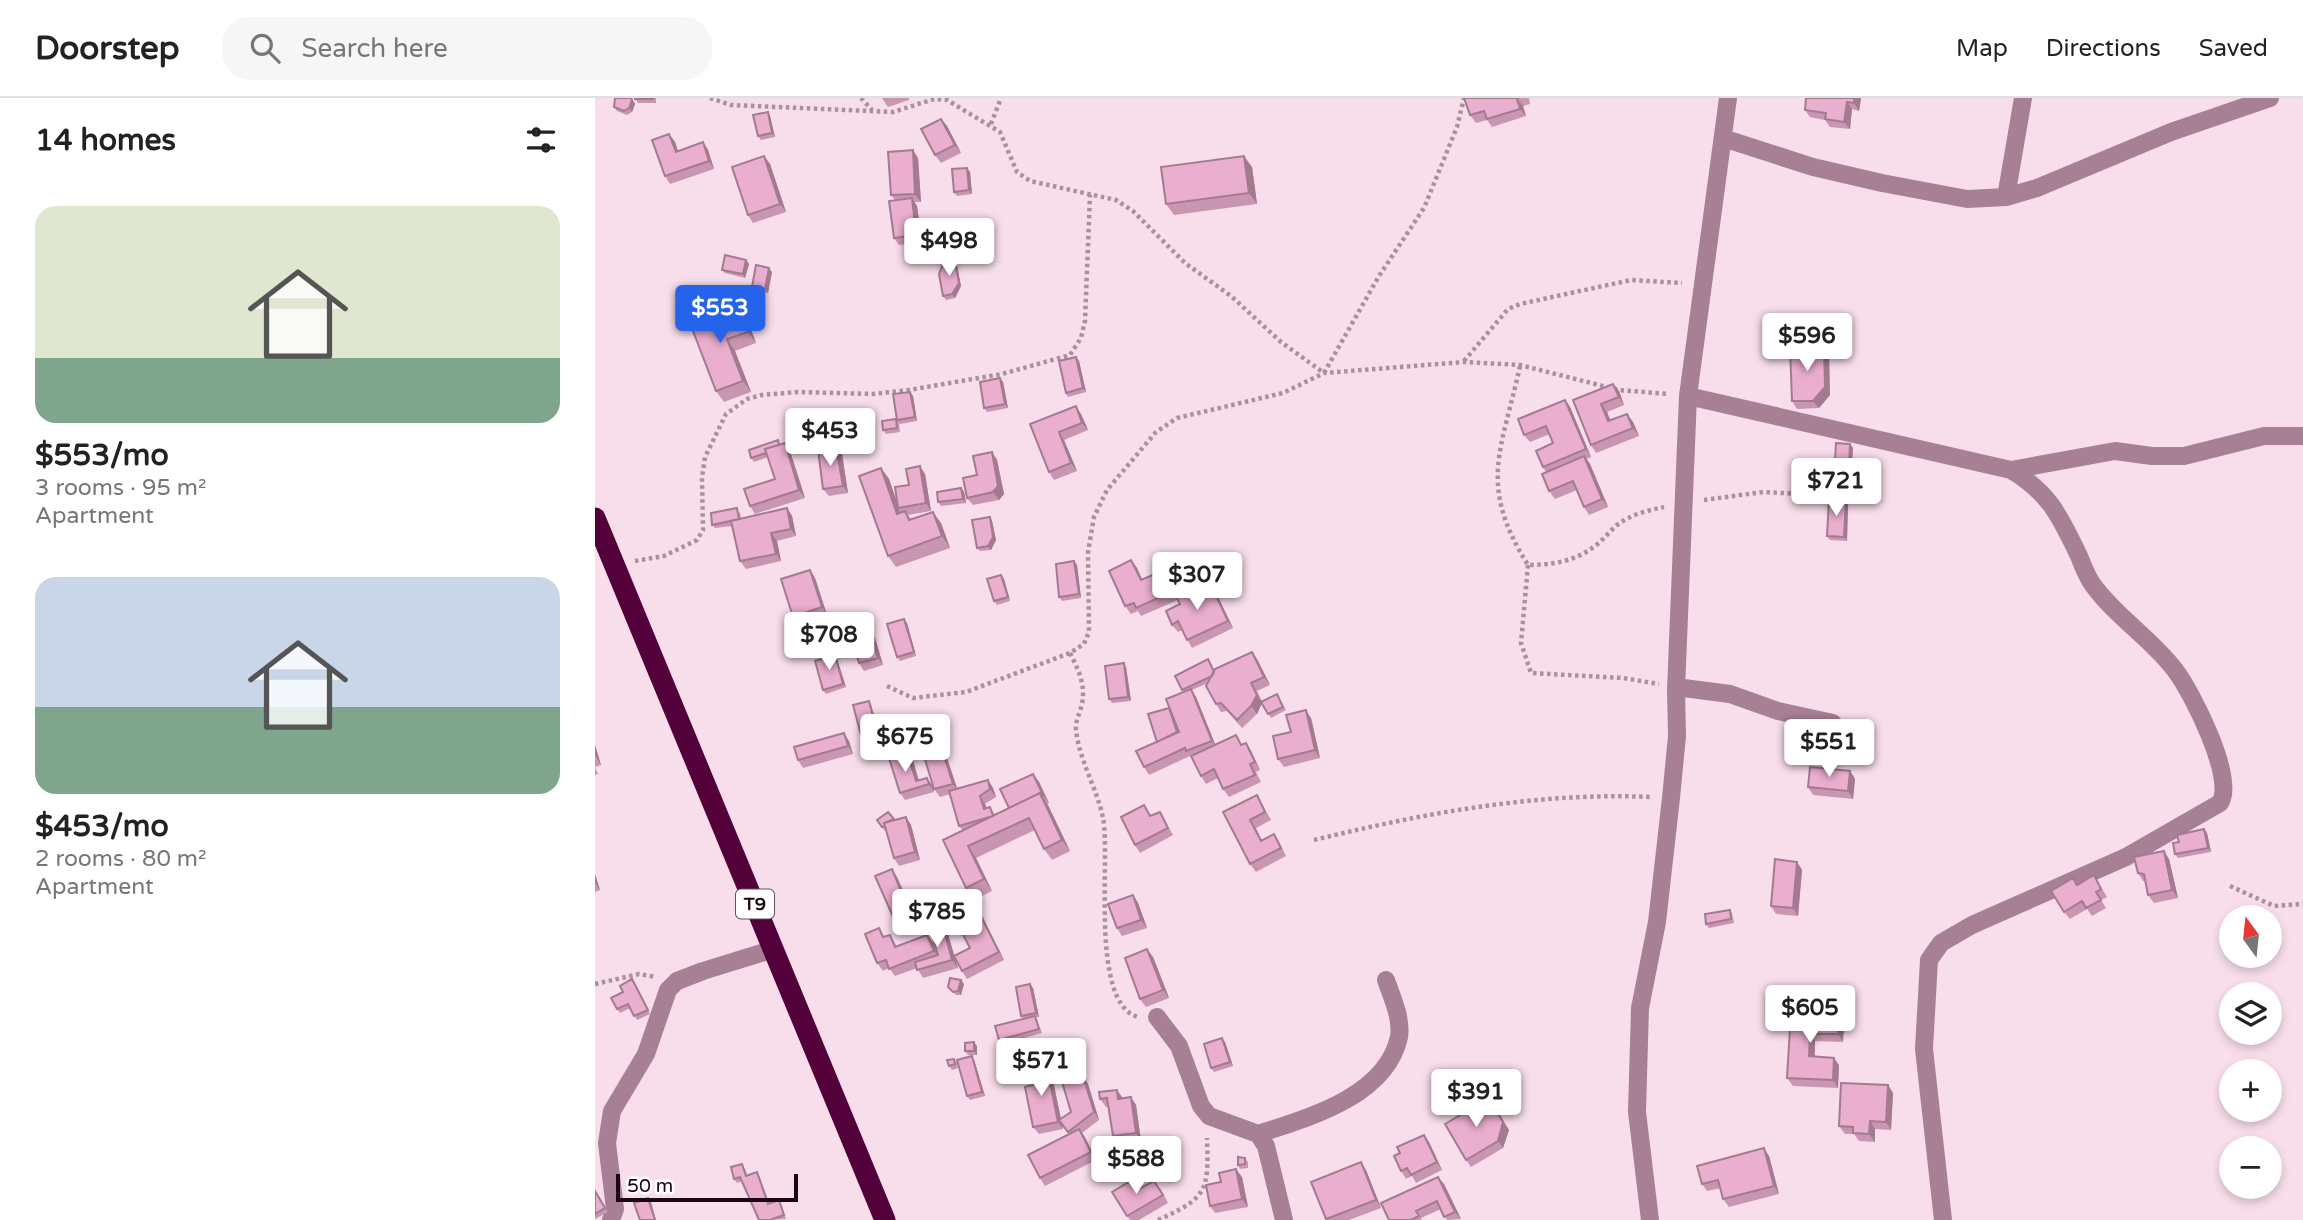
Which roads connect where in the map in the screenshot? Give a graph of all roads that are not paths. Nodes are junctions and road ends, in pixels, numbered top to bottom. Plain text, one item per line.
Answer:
1 (1728, 98) edge
2 (2023, 98) edge
3 (2270, 98) edge
4 (1723, 138) junction
5 (2006, 197) junction
6 (1688, 396) junction
7 (2303, 436) edge
8 (2011, 470) junction
9 (595, 518) edge
10 (1676, 689) junction
11 (1833, 723) dead end
12 (773, 949) junction
13 (1386, 980) dead end
14 (1157, 1017) road end
15 (1258, 1134) junction
16 (611, 1220) edge
17 (885, 1220) edge
18 (1284, 1220) edge
19 (1650, 1220) edge
20 (1943, 1220) edge

1 - 4 street
2 - 5 street
3 - 5 street
4 - 5 street
4 - 6 street
6 - 8 street
6 - 10 street
7 - 8 street
8 - 20 street
9 - 12 highway, T9
10 - 11 street
10 - 19 street
12 - 16 street
12 - 17 highway, T9
13 - 15 street
14 - 15 street
15 - 18 street

